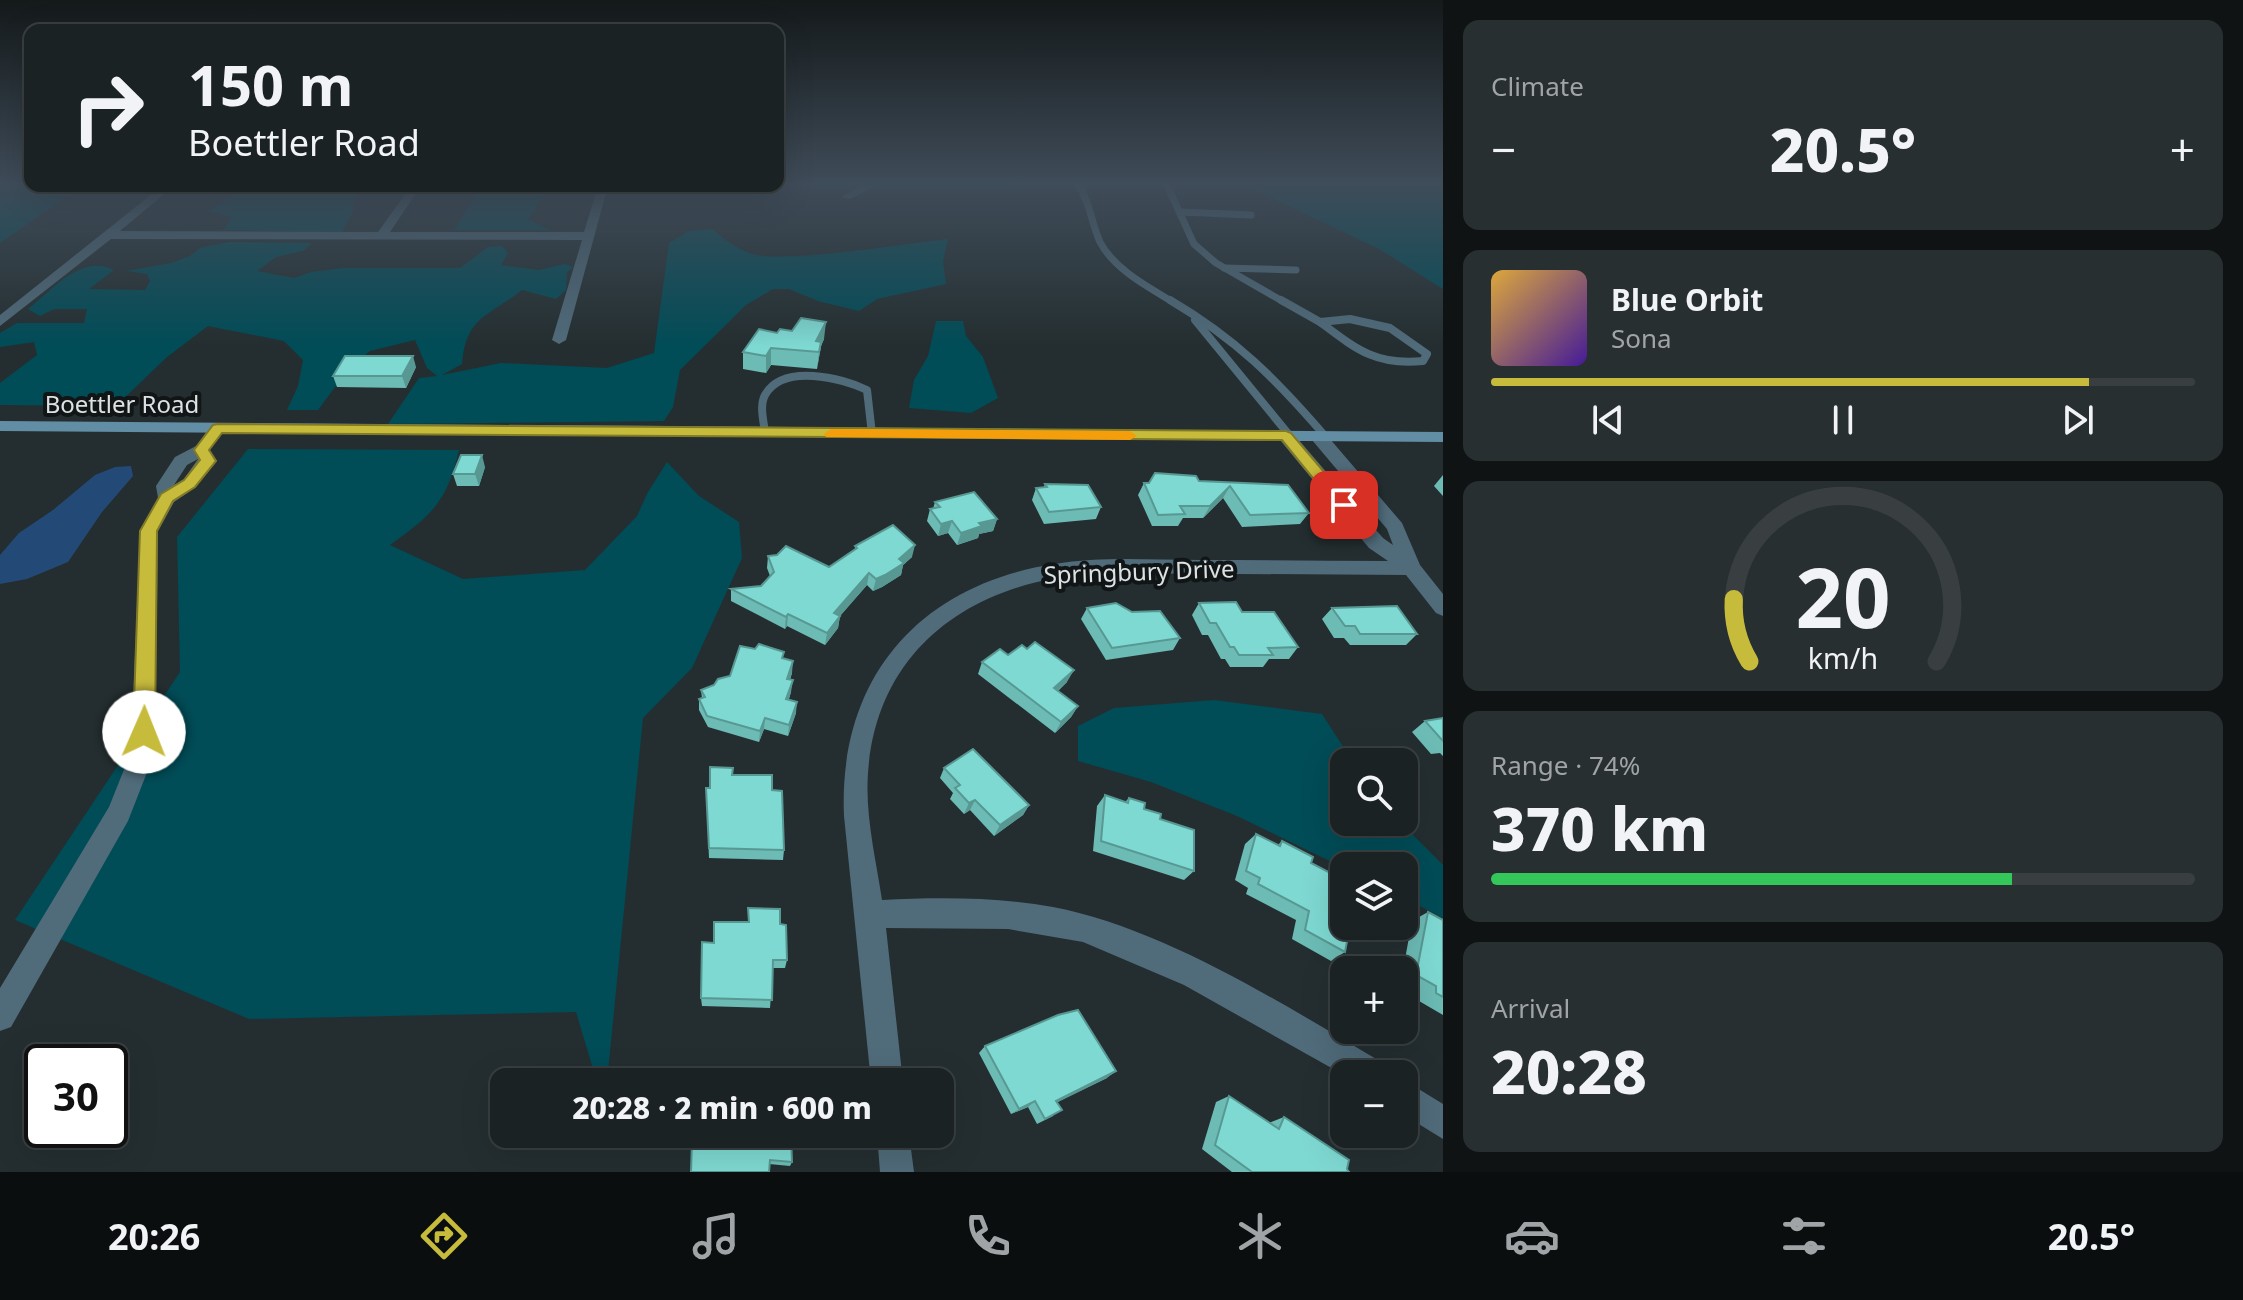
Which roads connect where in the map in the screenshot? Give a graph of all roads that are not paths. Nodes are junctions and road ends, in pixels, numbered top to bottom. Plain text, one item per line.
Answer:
1 (106, 238) edge
2 (587, 238) edge
3 (1099, 238) edge
4 (1191, 238) edge
5 (1224, 268) junction
6 (1296, 270) dead end
7 (1186, 311) junction
8 (0, 322) edge
9 (1320, 322) junction
10 (559, 340) dead end
11 (0, 426) edge
12 (218, 428) junction
13 (765, 433) junction
14 (872, 434) junction
15 (1288, 436) junction
16 (1322, 436) junction
17 (1443, 437) edge
18 (1411, 568) junction
19 (1443, 608) edge
20 (870, 915) junction
21 (0, 1016) edge
22 (1348, 1060) edge
23 (886, 1068) edge
24 (1418, 1106) edge
25 (1443, 1123) edge
26 (894, 1148) edge
27 (897, 1172) edge

1 - 8 street
2 - 10 street
3 - 7 lane
4 - 5 lane
5 - 6 lane
5 - 9 lane
7 - 15 lane
7 - 16 lane
9 - 9 lane
11 - 12 street, Boettler Road
12 - 13 street, Boettler Road
12 - 21 street
13 - 14 street, Boettler Road
13 - 14 lane
14 - 15 street, Boettler Road
15 - 16 street, Boettler Road
15 - 18 street
16 - 17 street, Boettler Road
16 - 18 street
18 - 19 street
18 - 20 street, Springbury Drive
20 - 22 street
20 - 23 street, Springbury Drive
24 - 25 street
26 - 27 street

